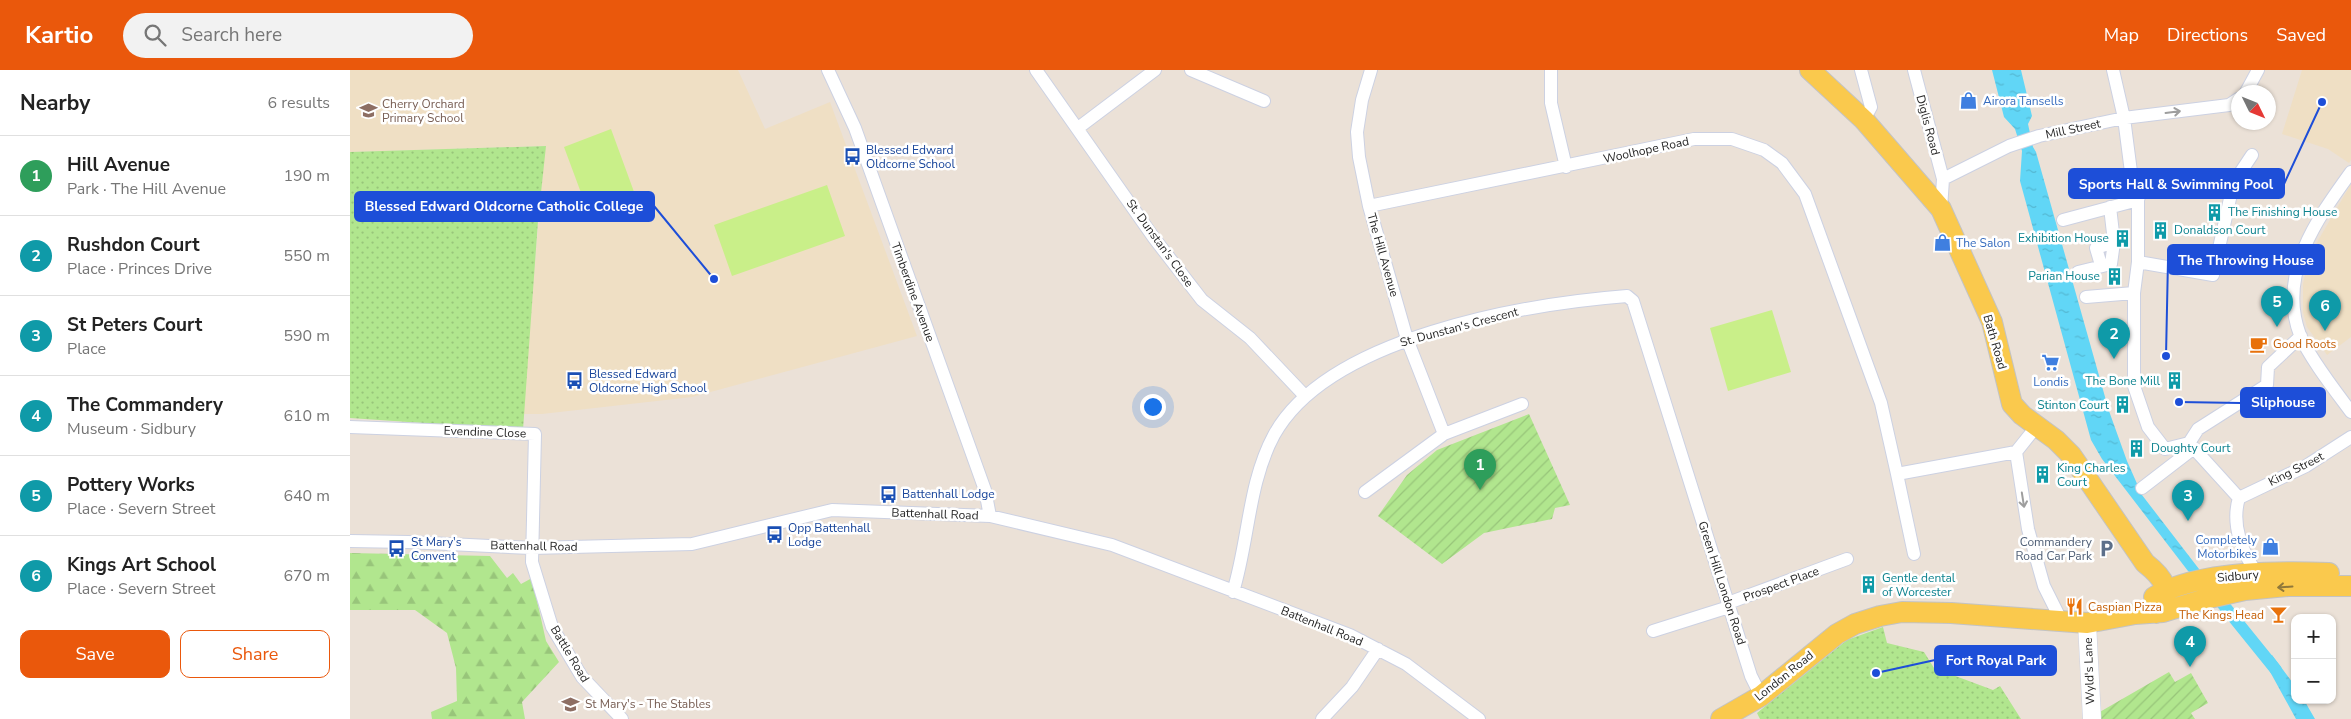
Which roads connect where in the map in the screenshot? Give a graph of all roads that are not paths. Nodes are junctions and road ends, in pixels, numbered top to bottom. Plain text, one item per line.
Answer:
1 (828, 70) edge
2 (1036, 70) edge
3 (1155, 70) edge
4 (1191, 70) edge
5 (1371, 70) edge
6 (1551, 70) edge
7 (1810, 70) edge
8 (1861, 70) edge
9 (1914, 70) edge
10 (2113, 70) edge
11 (2258, 70) edge
12 (2250, 85) edge
13 (1264, 101) dead end
14 (2231, 104) edge
15 (2124, 118) junction
16 (1864, 120) junction
17 (1078, 128) junction
18 (2252, 155) dead end
19 (1566, 167) junction
20 (2351, 172) edge
21 (2236, 176) junction
22 (1943, 179) junction
23 (2138, 194) junction
24 (1369, 206) junction
25 (2110, 207) junction
26 (1941, 209) junction
27 (2062, 220) dead end
28 (2138, 262) junction
29 (2078, 272) dead end
30 (2134, 293) junction
31 (2086, 298) dead end
32 (2300, 336) junction
33 (1407, 339) junction
34 (1305, 396) junction
35 (1522, 404) dead end
36 (2351, 412) edge
37 (350, 427) edge
38 (2036, 427) junction
39 (1444, 434) junction
40 (2351, 437) edge
41 (2192, 445) junction
42 (2016, 452) junction
43 (1685, 468) joint
44 (1897, 474) junction
45 (2142, 488) dead end
46 (1365, 492) dead end
47 (2239, 498) junction
48 (990, 516) junction
49 (350, 541) edge
50 (531, 548) junction
51 (1914, 554) dead end
52 (2244, 554) junction
53 (1847, 559) dead end
54 (2351, 573) edge
55 (2258, 574) junction
56 (2228, 582) junction
57 (2351, 586) edge
58 (1233, 592) junction
59 (2177, 594) junction
60 (1728, 605) junction
61 (2053, 620) junction
62 (2087, 623) junction
63 (1653, 631) dead end
64 (1378, 649) junction
65 (1761, 696) junction
66 (622, 719) edge
67 (1322, 719) edge
68 (1479, 719) edge
69 (1721, 719) edge
70 (2092, 719) edge

1 - 48 street, Timberdine Avenue
2 - 17 street, St. Dunstan's Close
3 - 17 street
4 - 13 street
5 - 24 street, The Hill Avenue
6 - 19 street
7 - 16 main road, Bath Road
8 - 16 street
9 - 22 street, Diglis Road
10 - 15 street
11 - 12 street
15 -> 14 street, Mill Street
15 - 22 street, Mill Street
15 - 23 street
16 - 26 main road, Bath Road
17 - 34 street, St. Dunstan's Close
18 - 21 street
19 - 24 street, Woolhope Road
19 - 44 street, Woolhope Road
20 - 32 street
21 - 23 street
21 - 28 street
22 - 26 street
23 - 25 street
23 - 28 street
24 - 33 street, The Hill Avenue
25 - 27 street
25 - 29 street
26 - 38 main road, Bath Road
28 - 30 street
30 - 31 street
30 - 41 street
32 - 36 street
32 - 41 street
33 - 34 street, St. Dunstan's Crescent
33 - 39 street, The Hill Avenue
33 - 43 street, St. Dunstan's Crescent
34 - 58 street, St. Dunstan's Crescent
35 - 39 street
37 - 50 street, Evendine Close
38 - 42 street
38 - 59 main road, Bath Road
39 - 46 street
40 - 47 street, King Street
41 - 45 street
41 - 47 street
42 - 44 street
42 -> 61 street
43 - 60 street, Green Hill London Road
44 - 51 street, Woolhope Road
47 - 52 street
48 - 50 street, Battenhall Road
48 - 58 street, Battenhall Road
49 - 50 street, Battenhall Road
50 - 66 street, Battle Road
52 - 55 street
52 - 56 street
53 - 60 street, Prospect Place
54 - 55 main road, Sidbury
55 - 56 main road, Sidbury
57 -> 56 main road, Sidbury
56 - 59 main road, Sidbury
58 - 64 street, Battenhall Road
59 - 62 main road
60 - 63 street, Prospect Place
60 - 65 street, Green Hill London Road
61 - 62 main road
61 - 65 main road, London Road
62 - 70 street, Wyld's Lane
64 - 67 street
64 - 68 street, Battenhall Road
65 - 69 main road, London Road

